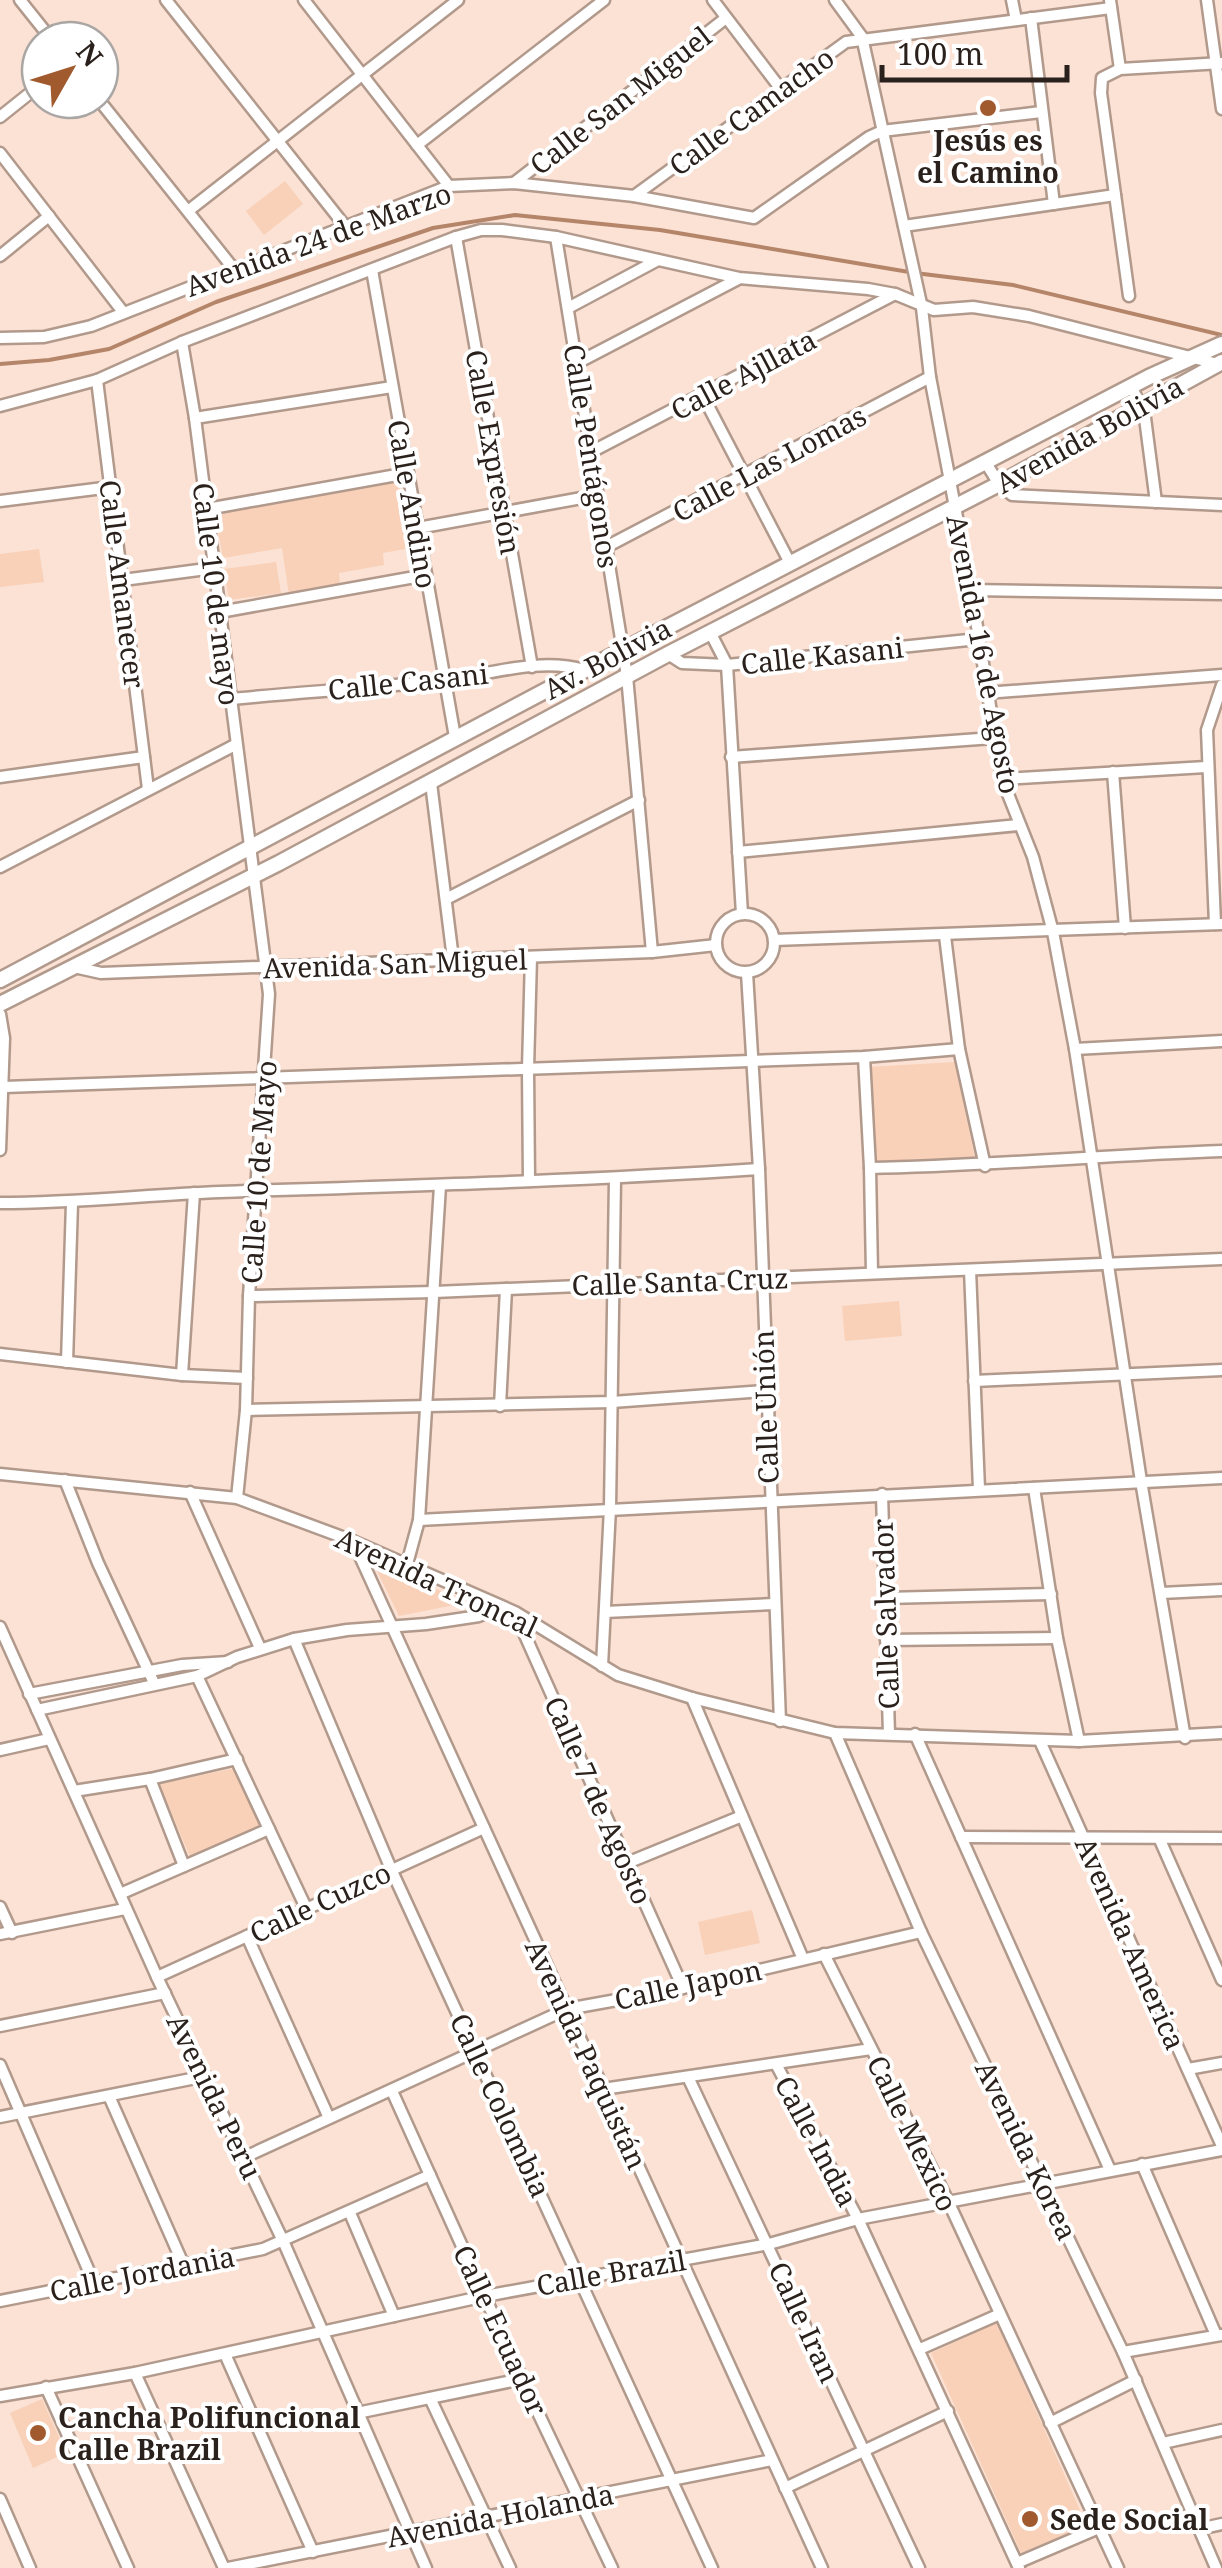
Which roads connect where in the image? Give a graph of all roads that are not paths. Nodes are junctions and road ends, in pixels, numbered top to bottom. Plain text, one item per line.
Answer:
1 (20, 0) edge
2 (166, 0) edge
3 (304, 0) edge
4 (458, 0) edge
5 (604, 0) edge
6 (713, 0) edge
7 (835, 0) edge
8 (1012, 0) edge
9 (1207, 0) edge
10 (1111, 4) edge
11 (726, 18) junction
12 (1031, 18) junction
13 (36, 20) edge
14 (1016, 20) junction
15 (862, 37) junction
16 (1219, 63) edge
17 (1120, 69) junction
18 (362, 75) junction
19 (780, 88) junction
20 (20, 100) edge
21 (1222, 108) edge
22 (1042, 112) junction
23 (0, 117) edge
24 (116, 120) edge
25 (882, 130) junction
26 (278, 140) junction
27 (417, 146) junction
28 (0, 153) edge
29 (514, 183) junction
30 (449, 186) junction
31 (1115, 195) junction
32 (634, 196) junction
33 (1054, 204) junction
34 (188, 211) junction
35 (49, 216) junction
36 (345, 226) junction
37 (904, 226) junction
38 (456, 236) junction
39 (556, 237) junction
40 (0, 256) edge
41 (659, 260) junction
42 (233, 268) junction
43 (372, 270) junction
44 (739, 278) junction
45 (895, 294) junction
46 (1128, 296) dead end
47 (568, 308) junction
48 (922, 308) junction
49 (123, 312) junction
50 (0, 338) edge
51 (182, 342) junction
52 (1220, 344) edge
53 (1193, 358) junction
54 (577, 363) junction
55 (1220, 364) edge
56 (930, 378) junction
57 (97, 380) junction
58 (392, 387) junction
59 (1132, 387) junction
60 (703, 396) junction
61 (0, 406) edge
62 (1142, 406) junction
63 (195, 418) junction
64 (591, 452) junction
65 (986, 463) junction
66 (408, 472) junction
67 (745, 476) junction
68 (950, 481) junction
69 (999, 484) junction
70 (110, 487) junction
71 (598, 495) junction
72 (0, 501) edge
73 (1156, 502) junction
74 (1222, 505) edge
75 (956, 506) junction
76 (207, 509) junction
77 (505, 512) junction
78 (418, 528) junction
79 (606, 547) junction
80 (790, 563) junction
81 (214, 568) junction
82 (426, 575) junction
83 (123, 580) junction
84 (971, 590) junction
85 (1222, 594) edge
86 (220, 612) junction
87 (710, 632) junction
88 (978, 639) junction
89 (623, 650) junction
90 (668, 654) junction
91 (727, 665) junction
92 (532, 667) junction
93 (584, 670) junction
94 (1222, 674) edge
95 (627, 676) junction
96 (445, 680) junction
97 (1222, 685) edge
98 (986, 693) junction
99 (231, 699) junction
100 (1219, 699) edge
101 (455, 737) junction
102 (994, 738) junction
103 (235, 745) junction
104 (144, 757) junction
105 (731, 757) junction
106 (1206, 767) junction
107 (1113, 772) junction
108 (0, 778) edge
109 (1002, 779) junction
110 (431, 783) junction
111 (148, 789) junction
112 (639, 800) junction
113 (1020, 825) junction
114 (248, 847) junction
115 (738, 852) junction
116 (0, 867) edge
117 (252, 877) junction
118 (446, 899) junction
119 (742, 914) junction
120 (1219, 924) edge
121 (1125, 928) junction
122 (1053, 932) junction
123 (945, 936) junction
124 (774, 940) junction
125 (716, 945) junction
126 (652, 952) junction
127 (531, 957) junction
128 (452, 959) junction
129 (74, 967) junction
130 (267, 968) junction
131 (747, 973) junction
132 (0, 980) edge
133 (0, 1004) edge
134 (0, 1014) edge
135 (1222, 1041) edge
136 (1075, 1049) junction
137 (959, 1050) junction
138 (864, 1057) junction
139 (752, 1061) junction
140 (528, 1069) junction
141 (266, 1079) junction
142 (4, 1088) junction
143 (0, 1150) edge
144 (1222, 1151) edge
145 (1092, 1155) junction
146 (984, 1166) junction
147 (870, 1168) junction
148 (758, 1169) junction
149 (615, 1179) junction
150 (529, 1181) junction
151 (440, 1186) junction
152 (256, 1191) junction
153 (194, 1193) junction
154 (0, 1203) edge
155 (72, 1203) junction
156 (1222, 1259) edge
157 (1110, 1264) junction
158 (970, 1270) junction
159 (872, 1273) junction
160 (760, 1278) junction
161 (613, 1284) junction
162 (506, 1289) junction
163 (434, 1292) junction
164 (249, 1296) junction
165 (0, 1354) edge
166 (67, 1362) junction
167 (1222, 1370) edge
168 (1127, 1374) junction
169 (182, 1375) junction
170 (247, 1378) junction
171 (974, 1381) junction
172 (765, 1391) junction
173 (612, 1402) junction
174 (500, 1406) junction
175 (426, 1408) junction
176 (246, 1410) junction
177 (0, 1474) edge
178 (1222, 1478) edge
179 (66, 1480) junction
180 (1142, 1481) junction
181 (1034, 1488) junction
182 (980, 1489) junction
183 (190, 1492) junction
184 (882, 1494) junction
185 (238, 1498) junction
186 (769, 1499) junction
187 (610, 1508) junction
188 (418, 1520) junction
189 (353, 1541) junction
190 (408, 1564) junction
191 (1222, 1590) edge
192 (1161, 1592) junction
193 (1050, 1594) junction
194 (885, 1598) junction
195 (775, 1604) junction
196 (501, 1606) junction
197 (514, 1612) junction
198 (605, 1612) junction
199 (392, 1626) junction
200 (0, 1627) edge
201 (1057, 1638) junction
202 (294, 1639) junction
203 (886, 1640) junction
204 (260, 1648) junction
205 (228, 1662) junction
206 (602, 1666) junction
207 (198, 1676) junction
208 (151, 1678) junction
209 (30, 1694) junction
210 (692, 1698) junction
211 (36, 1710) junction
212 (780, 1720) junction
213 (836, 1732) junction
214 (1222, 1733) edge
215 (889, 1734) junction
216 (915, 1734) junction
217 (48, 1738) junction
218 (1185, 1738) junction
219 (1040, 1741) junction
220 (1079, 1741) junction
221 (0, 1750) edge
222 (237, 1759) junction
223 (150, 1780) junction
224 (74, 1791) junction
225 (742, 1816) junction
226 (484, 1828) junction
227 (269, 1829) junction
228 (961, 1837) junction
229 (1084, 1838) junction
230 (1222, 1838) edge
231 (1160, 1840) junction
232 (627, 1864) junction
233 (184, 1866) junction
234 (391, 1869) junction
235 (120, 1894) junction
236 (0, 1907) edge
237 (125, 1909) junction
238 (307, 1910) junction
239 (921, 1932) junction
240 (6, 1933) edge
241 (247, 1936) junction
242 (824, 1954) junction
243 (803, 1959) junction
244 (157, 1977) junction
245 (1222, 1980) edge
246 (683, 1988) junction
247 (165, 1993) junction
248 (567, 2009) junction
249 (0, 2026) edge
250 (872, 2049) junction
251 (476, 2051) junction
252 (1222, 2062) edge
253 (776, 2064) junction
254 (0, 2065) edge
255 (1188, 2070) junction
256 (206, 2076) junction
257 (688, 2077) junction
258 (603, 2089) junction
259 (392, 2092) junction
260 (109, 2096) junction
261 (21, 2112) junction
262 (0, 2116) edge
263 (329, 2118) junction
264 (1222, 2148) edge
265 (245, 2157) junction
266 (1142, 2164) junction
267 (1110, 2170) junction
268 (430, 2175) junction
269 (1043, 2182) junction
270 (948, 2201) junction
271 (350, 2213) junction
272 (858, 2219) junction
273 (284, 2243) junction
274 (768, 2244) junction
275 (681, 2260) junction
276 (184, 2266) junction
277 (580, 2278) junction
278 (94, 2283) junction
279 (485, 2296) junction
280 (1, 2297) edge
281 (1000, 2314) junction
282 (394, 2316) junction
283 (324, 2333) junction
284 (1219, 2335) edge
285 (920, 2350) junction
286 (1123, 2352) junction
287 (225, 2354) junction
288 (135, 2373) junction
289 (522, 2379) junction
290 (1136, 2380) junction
291 (46, 2387) junction
292 (0, 2396) edge
293 (430, 2398) junction
294 (948, 2411) junction
295 (358, 2413) junction
296 (1050, 2423) junction
297 (1222, 2430) edge
298 (1163, 2443) junction
299 (864, 2450) junction
300 (772, 2460) junction
301 (674, 2480) junction
302 (785, 2488) junction
303 (582, 2500) junction
304 (0, 2501) edge
305 (487, 2518) junction
306 (1222, 2524) edge
307 (1099, 2528) junction
308 (1200, 2529) junction
309 (411, 2533) junction
310 (314, 2552) junction
311 (1018, 2566) edge
312 (30, 2568) edge
313 (128, 2568) edge
314 (226, 2568) edge
315 (426, 2568) edge
316 (510, 2568) edge
317 (612, 2568) edge
318 (712, 2568) edge
319 (822, 2568) edge
320 (918, 2568) edge
321 (1118, 2568) edge
322 (1216, 2568) edge

1 - 13 street
2 - 26 street
3 - 18 street
4 - 18 street
5 - 27 street
6 - 11 street
7 - 15 street, Avenida 16 de Agosto
8 - 14 street
9 - 16 street
10 - 12 street, Calle Camacho
10 - 17 street
11 - 19 street
11 - 29 street, Calle San Miguel
12 - 14 street, Calle Camacho
12 - 22 street
14 - 15 street, Calle Camacho
15 - 19 street, Calle Camacho
15 - 25 street, Avenida 16 de Agosto
16 - 17 street
16 - 21 street
17 - 31 street
18 - 26 street
18 - 27 street
19 - 32 street, Calle Camacho
20 - 23 street
22 - 25 street
22 - 33 street
24 - 34 street
25 - 32 street, Avenida 24 de Marzo
25 - 37 street, Avenida 16 de Agosto
26 - 34 street
26 - 36 street
27 - 30 street
28 - 35 street
29 - 30 street, Avenida 24 de Marzo
29 - 32 street, Avenida 24 de Marzo
30 - 36 street, Avenida 24 de Marzo
31 - 33 street
31 - 46 street
33 - 37 street
34 - 42 street
35 - 40 street
35 - 49 street
36 - 42 street, Avenida 24 de Marzo
37 - 48 street, Avenida 16 de Agosto
38 - 39 street
38 - 43 street
38 - 77 street, Calle Expresión
39 - 41 street
39 - 47 street, Calle Pentágonos
41 - 44 street
41 - 47 street
42 - 49 street, Avenida 24 de Marzo
43 - 51 street
43 - 58 street, Calle Andino
44 - 45 street
44 - 54 street
45 - 48 street
45 - 60 street, Calle Ajllata
47 - 54 street, Calle Pentágonos
48 - 53 street
48 - 56 street, Avenida 16 de Agosto
49 - 50 street, Avenida 24 de Marzo
51 - 57 street
51 - 63 street, Calle 10 de mayo
52 - 53 street, Av. Bolivia
53 - 55 street
53 - 59 street, Av. Bolivia
54 - 64 street, Calle Pentágonos
55 - 62 street, Avenida Bolivia
56 - 67 street, Calle Las Lomas
56 - 68 street, Avenida 16 de Agosto
57 - 61 street
57 - 70 street, Calle Amanecer
58 - 63 street
58 - 66 street, Calle Andino
59 - 62 street
59 - 65 street, Av. Bolivia
60 - 64 street, Calle Ajllata
60 - 67 street
62 - 69 street, Avenida Bolivia
62 - 73 street
63 - 76 street, Calle 10 de mayo
64 - 71 street, Calle Pentágonos
65 - 68 street, Av. Bolivia
65 - 69 street
66 - 76 street
66 - 78 street, Calle Andino
67 - 79 street, Calle Las Lomas
67 - 80 street
68 - 75 street, Avenida 16 de Agosto
68 - 80 street, Av. Bolivia
69 - 73 street
69 - 75 street, Avenida Bolivia
70 - 72 street
70 - 83 street, Calle Amanecer
71 - 77 street
71 - 79 street, Calle Pentágonos
73 - 74 street
75 - 84 street, Avenida 16 de Agosto
75 - 87 street, Av. Bolivia
76 - 81 street, Calle 10 de mayo
77 - 78 street
77 - 92 street, Calle Expresión
78 - 82 street, Calle Andino
79 - 89 street, Calle Pentágonos
80 - 89 street, Av. Bolivia
81 - 83 street
81 - 86 street, Calle 10 de mayo
82 - 86 street
82 - 96 street, Calle Andino
83 - 104 street, Calle Amanecer
84 - 85 street
84 - 88 street, Avenida 16 de Agosto
86 - 99 street, Calle 10 de mayo
87 - 90 street, Av. Bolivia
87 - 91 street
88 - 91 street, Calle Kasani
88 - 98 street, Avenida 16 de Agosto
89 - 93 street, Av. Bolivia
89 - 95 street, Calle Pentágonos
90 - 91 street, Calle Kasani
90 - 95 street, Av. Bolivia
91 - 105 street
92 - 93 street, Calle Casani
92 - 96 street, Calle Casani
93 - 101 street, Av. Bolivia
94 - 98 street
95 - 110 street, Av. Bolivia
95 - 112 street, Calle Pentágonos
96 - 99 street, Calle Casani
96 - 101 street, Calle Andino
97 - 100 street
98 - 102 street, Avenida 16 de Agosto
99 - 103 street, Calle 10 de mayo
100 - 106 street
101 - 114 street, Av. Bolivia
102 - 105 street
102 - 109 street, Avenida 16 de Agosto
103 - 111 street
103 - 114 street, Calle 10 de mayo
104 - 108 street
104 - 111 street, Calle Amanecer
105 - 115 street
106 - 107 street
106 - 120 street
107 - 109 street
107 - 121 street
109 - 113 street, Avenida 16 de Agosto
110 - 117 street, Av. Bolivia
110 - 118 street
111 - 116 street
112 - 118 street
112 - 126 street, Calle Pentágonos
113 - 115 street
113 - 122 street, Avenida 16 de Agosto
114 - 117 street, Calle 10 de Mayo
114 - 132 street, Av. Bolivia
115 - 119 street
117 - 129 street, Av. Bolivia
117 - 130 street, Calle 10 de Mayo
118 - 128 street
119 - 124 street
119 - 125 street
120 - 121 street
121 - 122 street
122 - 123 street
122 - 136 street, Avenida 16 de Agosto
123 - 124 street
123 - 137 street
124 - 131 street
125 - 126 street, Avenida San Miguel
125 - 131 street
126 - 127 street, Avenida San Miguel
127 - 128 street, Avenida San Miguel
127 - 140 street
128 - 130 street, Avenida San Miguel
129 - 130 street, Avenida San Miguel
129 - 133 street, Av. Bolivia
130 - 141 street, Calle 10 de Mayo
131 - 139 street, Calle Unión
134 - 142 street
135 - 136 street
136 - 145 street, Avenida 16 de Agosto
137 - 138 street
137 - 146 street
138 - 139 street
138 - 147 street
139 - 140 street
139 - 148 street, Calle Unión
140 - 141 street
140 - 150 street
141 - 142 street
141 - 152 street, Calle 10 de Mayo
142 - 143 street
144 - 145 street
145 - 146 street
145 - 157 street, Avenida 16 de Agosto
146 - 147 street
147 - 159 street
148 - 149 street
148 - 160 street, Calle Unión
149 - 150 street
149 - 161 street
150 - 151 street
151 - 152 street
151 - 163 street
152 - 153 street
152 - 164 street, Calle 10 de Mayo
153 - 155 street
153 - 169 street
154 - 155 street
155 - 166 street
156 - 157 street, Calle Santa Cruz
157 - 158 street, Calle Santa Cruz
157 - 168 street, Avenida 16 de Agosto
158 - 159 street, Calle Santa Cruz
158 - 171 street
159 - 160 street, Calle Santa Cruz
160 - 161 street, Calle Santa Cruz
160 - 172 street, Calle Unión
161 - 162 street, Calle Santa Cruz
161 - 173 street
162 - 163 street, Calle Santa Cruz
162 - 174 street
163 - 164 street, Calle Santa Cruz
163 - 175 street
164 - 170 street, Calle 10 de Mayo
165 - 166 street
166 - 169 street
167 - 168 street
168 - 171 street
168 - 180 street, Avenida 16 de Agosto
169 - 170 street
170 - 176 street, Calle 10 de Mayo
171 - 182 street
172 - 173 street
172 - 186 street, Calle Unión
173 - 174 street
173 - 187 street
174 - 175 street
175 - 176 street
175 - 188 street
176 - 185 street, Calle 10 de Mayo
177 - 179 street, Avenida Troncal
178 - 180 street
179 - 183 street, Avenida Troncal
179 - 208 street
180 - 181 street
180 - 192 street, Avenida 16 de Agosto
181 - 182 street
181 - 193 street
182 - 184 street
183 - 185 street, Avenida Troncal
183 - 204 street
184 - 186 street
184 - 194 street, Calle Salvador
185 - 189 street, Avenida Troncal
186 - 187 street
186 - 195 street, Calle Unión
187 - 188 street
187 - 198 street
188 - 190 street
189 - 190 street, Avenida Troncal
189 - 199 street, Avenida Paquistán
190 - 196 street, Avenida Troncal
191 - 192 street
192 - 218 street, Avenida 16 de Agosto
193 - 194 street
193 - 201 street
194 - 203 street, Calle Salvador
195 - 198 street
195 - 212 street, Calle Unión
196 - 197 street, Avenida Troncal
196 - 199 street
197 - 206 street, Avenida Troncal
197 - 232 street, Calle 7 de Agosto
198 - 206 street
199 - 202 street
199 - 226 street, Avenida Paquistán
200 - 209 street, Avenida Peru
201 - 203 street
201 - 220 street
202 - 204 street
202 - 234 street, Calle Colombia
203 - 215 street, Calle Salvador
204 - 205 street
205 - 207 street
205 - 208 street
206 - 210 street, Avenida Troncal
207 - 208 street
207 - 222 street
208 - 209 street
208 - 211 street
209 - 211 street, Avenida Peru
210 - 212 street, Avenida Troncal
210 - 225 street
211 - 217 street, Avenida Peru
212 - 213 street, Avenida Troncal
213 - 215 street, Avenida Troncal
213 - 239 street, Avenida Korea
214 - 218 street, Avenida Troncal
215 - 216 street, Avenida Troncal
216 - 219 street, Avenida Troncal
216 - 228 street
217 - 221 street
217 - 224 street, Avenida Peru
218 - 220 street, Avenida Troncal
219 - 220 street, Avenida Troncal
219 - 229 street, Avenida America
222 - 223 street
222 - 227 street
223 - 224 street
223 - 233 street
224 - 235 street, Avenida Peru
225 - 232 street
225 - 243 street
226 - 234 street, Calle Cuzco
226 - 248 street, Avenida Paquistán
227 - 233 street
227 - 238 street
228 - 229 street
228 - 267 street
229 - 231 street
229 - 255 street, Avenida America
230 - 231 street
231 - 245 street
232 - 246 street, Calle 7 de Agosto
233 - 235 street
234 - 238 street, Calle Cuzco
234 - 251 street, Calle Colombia
235 - 237 street, Avenida Peru
236 - 240 street
237 - 240 street
237 - 244 street, Avenida Peru
238 - 241 street, Calle Cuzco
239 - 242 street, Calle Japon
239 - 269 street, Avenida Korea
241 - 244 street, Calle Cuzco
241 - 263 street
242 - 243 street, Calle Japon
242 - 250 street, Calle Mexico
243 - 246 street, Calle Japon
244 - 247 street, Avenida Peru
246 - 248 street, Calle Japon
247 - 249 street
247 - 256 street, Avenida Peru
248 - 251 street, Calle Japon
248 - 258 street, Avenida Paquistán
250 - 253 street
250 - 270 street, Calle Mexico
251 - 259 street, Calle Japon
251 - 277 street, Calle Colombia
252 - 255 street
253 - 257 street
253 - 272 street, Calle India
254 - 261 street
255 - 264 street, Avenida America
256 - 260 street
256 - 265 street, Avenida Peru
257 - 258 street
257 - 274 street, Calle Iran
258 - 275 street, Avenida Paquistán
259 - 263 street, Calle Japon
259 - 268 street, Calle Ecuador
260 - 261 street
260 - 276 street
261 - 262 street
261 - 278 street
263 - 265 street, Calle Japon
264 - 266 street, Calle Brazil
265 - 273 street, Avenida Peru
266 - 267 street, Calle Brazil
266 - 284 street
267 - 269 street, Calle Brazil
268 - 271 street, Calle Jordania
268 - 279 street, Calle Ecuador
269 - 270 street, Calle Brazil
269 - 286 street, Avenida Korea
270 - 272 street, Calle Brazil
270 - 281 street, Calle Mexico
271 - 273 street, Calle Jordania
271 - 282 street
272 - 274 street, Calle Brazil
272 - 285 street, Calle India
273 - 276 street, Calle Jordania
273 - 283 street, Avenida Peru
274 - 275 street, Calle Brazil
274 - 299 street, Calle Iran
275 - 277 street, Calle Brazil
275 - 300 street, Avenida Paquistán
276 - 278 street, Calle Jordania
277 - 279 street, Calle Brazil
277 - 301 street, Calle Colombia
278 - 280 street, Calle Jordania
279 - 282 street, Calle Brazil
279 - 289 street, Calle Ecuador
281 - 285 street
281 - 296 street, Calle Mexico
282 - 283 street, Calle Brazil
283 - 287 street, Calle Brazil
283 - 295 street, Avenida Peru
284 - 286 street
285 - 294 street, Calle India
286 - 290 street, Avenida Korea
287 - 288 street, Calle Brazil
287 - 310 street
288 - 291 street, Calle Brazil
288 - 314 street
289 - 293 street
289 - 303 street, Calle Ecuador
290 - 296 street
290 - 298 street, Avenida Korea
291 - 292 street, Calle Brazil
291 - 313 street
293 - 295 street
293 - 305 street
294 - 299 street
294 - 311 street, Calle India
295 - 309 street, Avenida Peru
296 - 307 street, Calle Mexico
297 - 298 street
298 - 308 street, Avenida Korea
299 - 302 street
299 - 320 street, Calle Iran
300 - 301 street, Avenida Holanda
300 - 302 street, Avenida Paquistán
301 - 303 street, Avenida Holanda
301 - 318 street, Calle Colombia
302 - 319 street, Avenida Paquistán
303 - 305 street, Avenida Holanda
303 - 317 street, Calle Ecuador
304 - 312 street
305 - 309 street, Avenida Holanda
305 - 316 street
306 - 308 street
307 - 311 street
307 - 321 street, Calle Mexico
308 - 322 street, Avenida Korea
309 - 310 street, Avenida Holanda
309 - 315 street, Avenida Peru
310 - 314 street, Avenida Holanda

